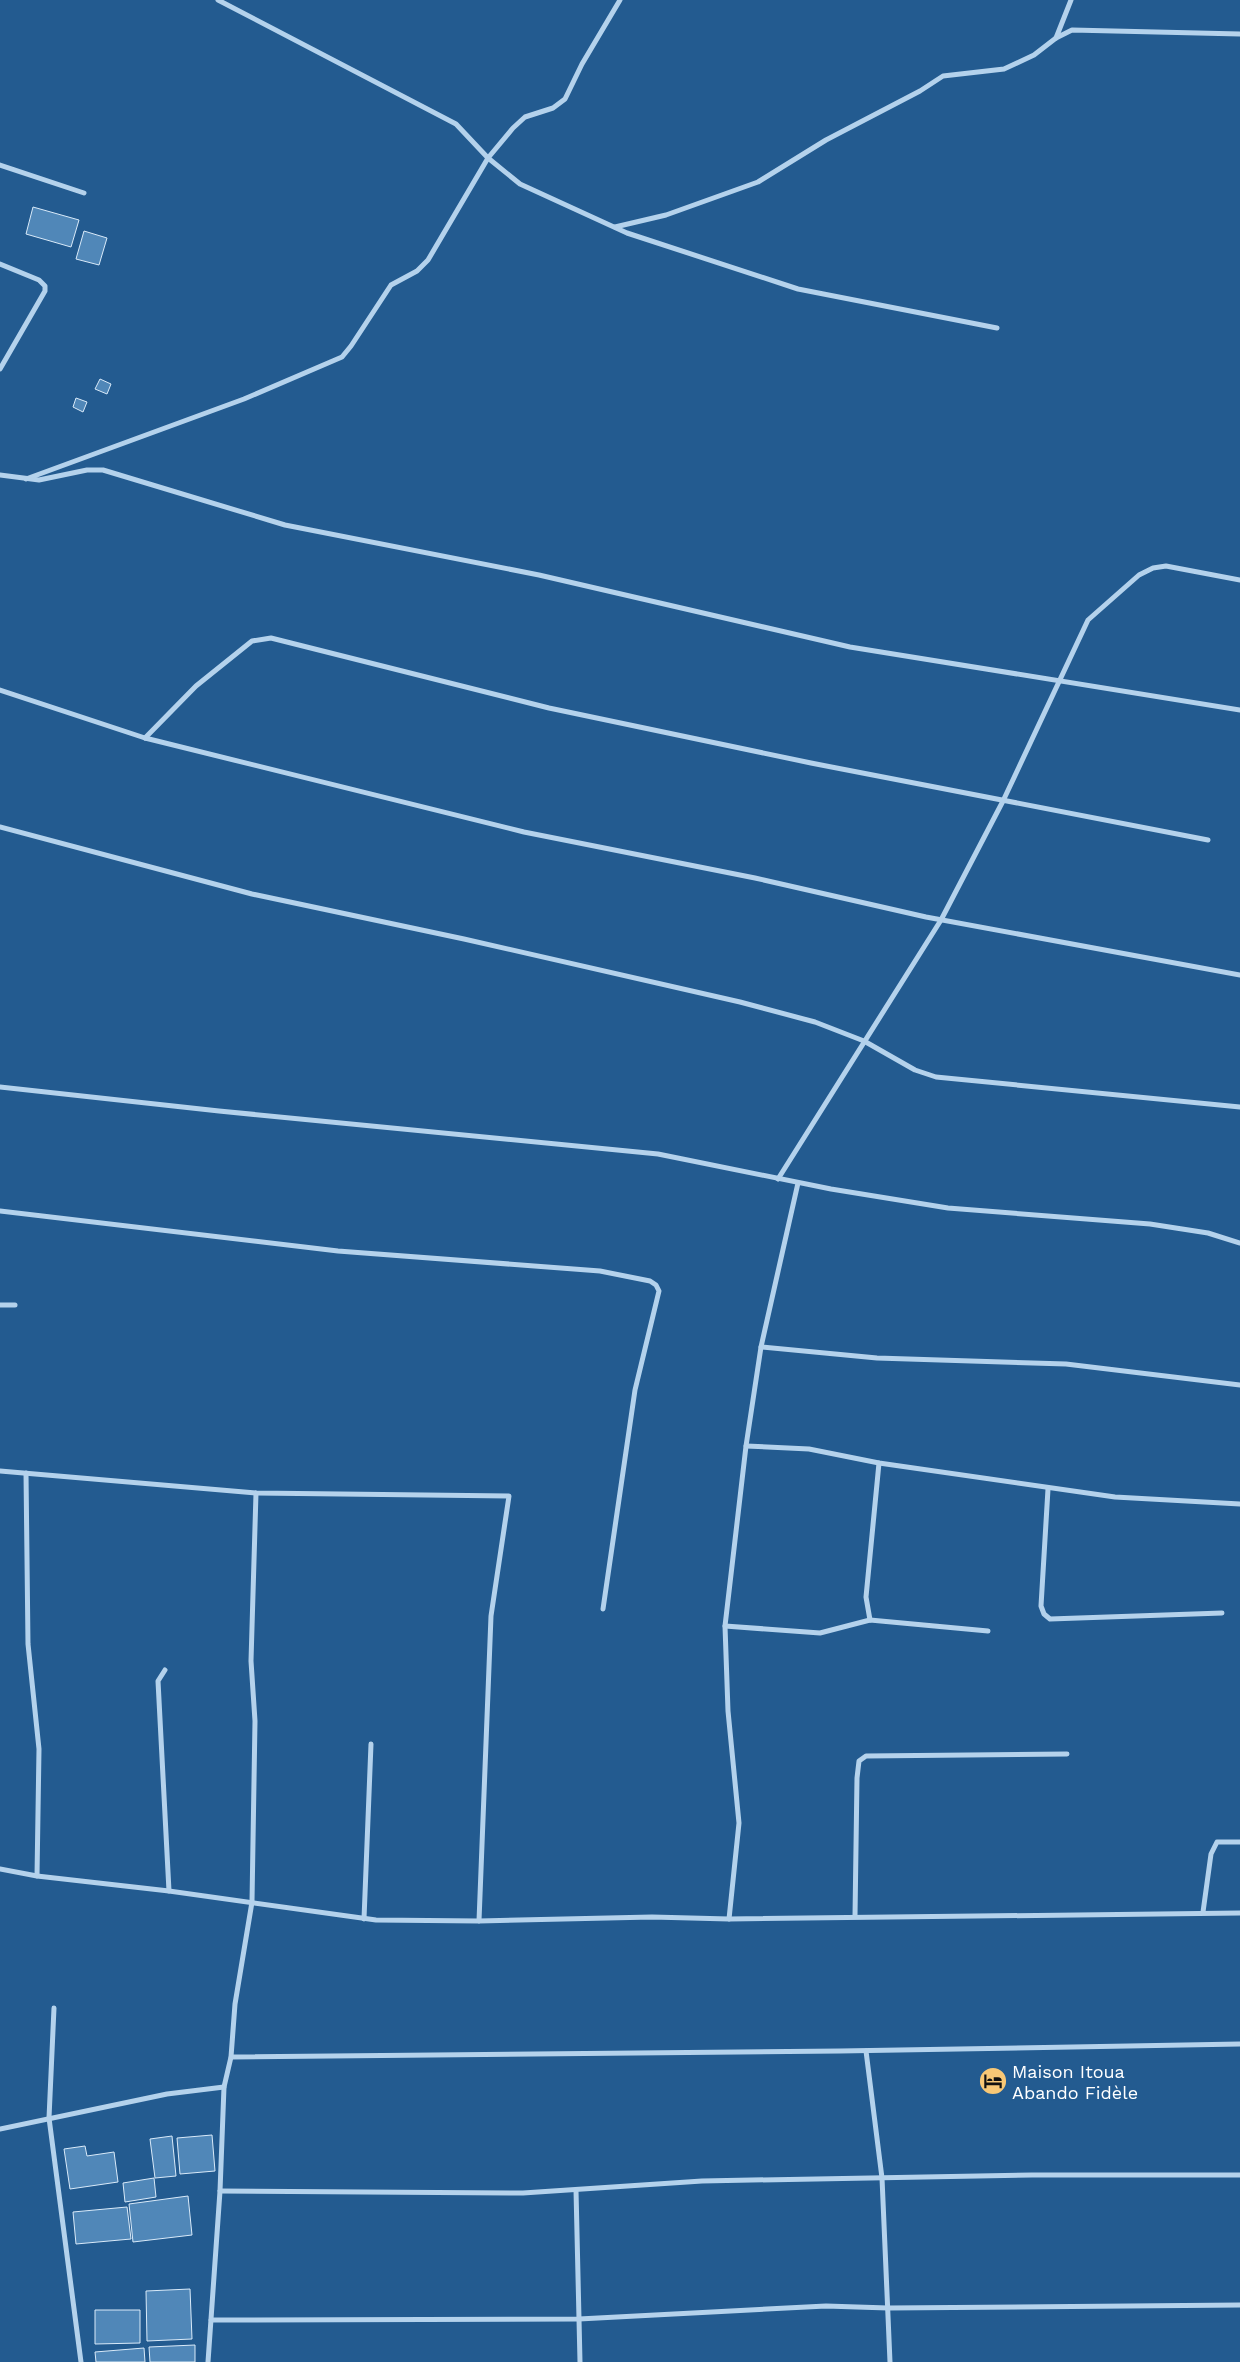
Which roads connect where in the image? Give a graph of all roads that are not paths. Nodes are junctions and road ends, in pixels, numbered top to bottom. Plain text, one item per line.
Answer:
1 (218, 0) edge
2 (620, 0) edge
3 (1071, 0) edge
4 (1240, 34) edge
5 (1056, 38) junction
6 (488, 158) junction
7 (0, 165) edge
8 (84, 193) dead end
9 (615, 227) junction
10 (0, 264) edge
11 (997, 328) dead end
12 (0, 369) edge
13 (0, 475) edge
14 (25, 479) junction
15 (1240, 580) edge
16 (1060, 681) junction
17 (0, 690) edge
18 (1240, 710) edge
19 (145, 738) junction
20 (1003, 801) junction
21 (0, 828) edge
22 (1208, 840) dead end
23 (940, 920) junction
24 (1240, 975) edge
25 (864, 1041) junction
26 (0, 1087) edge
27 (1240, 1107) edge
28 (778, 1179) junction
29 (798, 1183) junction
30 (0, 1211) edge
31 (1240, 1243) edge
32 (0, 1305) edge
33 (15, 1305) dead end
34 (761, 1347) junction
35 (1240, 1385) edge
36 (746, 1446) junction
37 (879, 1463) junction
38 (0, 1471) edge
39 (26, 1473) junction
40 (1048, 1489) junction
41 (256, 1493) junction
42 (1240, 1504) edge
43 (603, 1609) dead end
44 (1222, 1613) dead end
45 (870, 1620) junction
46 (724, 1626) junction
47 (988, 1631) dead end
48 (165, 1670) dead end
49 (371, 1744) dead end
50 (1067, 1754) dead end
51 (1240, 1842) edge
52 (0, 1869) edge
53 (37, 1876) junction
54 (169, 1890) junction
55 (252, 1902) junction
56 (1203, 1912) junction
57 (1240, 1913) edge
58 (856, 1916) junction
59 (364, 1919) junction
60 (729, 1919) junction
61 (479, 1921) junction
62 (54, 2008) dead end
63 (1240, 2044) edge
64 (866, 2051) junction
65 (231, 2057) junction
66 (224, 2086) junction
67 (50, 2118) junction
68 (0, 2130) edge
69 (1240, 2175) edge
70 (882, 2178) junction
71 (576, 2190) junction
72 (220, 2191) junction
73 (1240, 2305) edge
74 (888, 2308) junction
75 (579, 2319) junction
76 (211, 2320) junction
77 (81, 2362) edge
78 (208, 2362) edge
79 (580, 2362) edge
80 (890, 2362) edge

1 - 6 street
2 - 6 street
3 - 5 street
4 - 5 street
5 - 9 street
6 - 9 street
6 - 14 street
7 - 8 street
9 - 11 street
10 - 12 street
13 - 14 street
14 - 16 street
15 - 16 street
16 - 18 street
16 - 20 street
17 - 19 street
19 - 20 street
19 - 23 street
20 - 22 street
20 - 23 street
21 - 25 street
23 - 24 street
23 - 25 street
25 - 27 street
25 - 28 street
26 - 28 street
28 - 29 street
29 - 31 street
29 - 34 street
30 - 43 street
32 - 33 street
34 - 35 street
34 - 36 street
36 - 37 street
36 - 46 street
37 - 40 street
37 - 45 street
38 - 39 street
39 - 41 street
39 - 53 street
40 - 42 street
40 - 44 street
41 - 55 street
41 - 61 street
45 - 46 street
45 - 47 street
46 - 60 street
48 - 54 street
49 - 59 street
50 - 58 street
51 - 56 street
52 - 53 street
53 - 54 street
54 - 55 street
55 - 59 street
55 - 65 street
56 - 57 street
56 - 58 street
58 - 60 street
59 - 61 street
60 - 61 street
62 - 67 street
63 - 64 street
64 - 65 street
64 - 70 street
65 - 66 street
66 - 67 street
66 - 72 street
67 - 68 street
67 - 77 street
69 - 70 street
70 - 71 street
70 - 74 street
71 - 72 street
71 - 75 street
72 - 76 street
73 - 74 street
74 - 75 street
74 - 80 street
75 - 76 street
75 - 79 street
76 - 78 street

